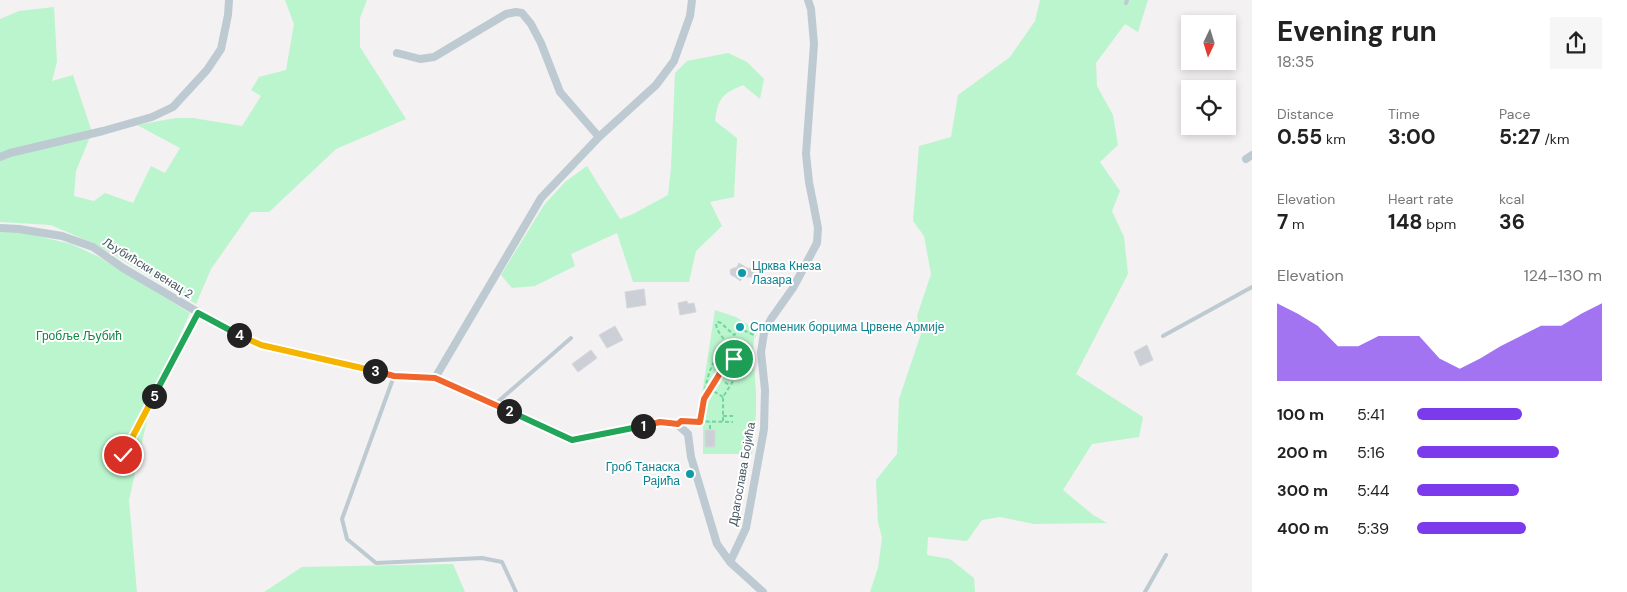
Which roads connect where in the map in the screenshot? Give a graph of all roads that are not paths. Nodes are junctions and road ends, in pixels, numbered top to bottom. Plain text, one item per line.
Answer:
1 (229, 0) edge
2 (692, 0) edge
3 (808, 0) edge
4 (397, 53) dead end
5 (599, 137) junction
6 (0, 157) edge
7 (0, 228) edge
8 (1252, 287) edge
9 (198, 313) junction
10 (1163, 336) dead end
11 (571, 338) dead end
12 (394, 376) junction
13 (435, 378) junction
14 (494, 405) junction
15 (123, 455) dead end
16 (1166, 555) dead end
17 (730, 562) junction
18 (516, 592) edge
19 (763, 592) edge
20 (1145, 592) edge

1 - 6 street
2 - 5 street
3 - 17 street, Драгослава Бојића
4 - 5 street
5 - 13 street
7 - 9 street, Љубићски венац 2
8 - 10 lane
9 - 12 street, Љубићски венац 2
9 - 15 lane
11 - 14 lane
12 - 13 street, Љубићски венац 2
12 - 18 lane
13 - 14 street, Љубићски венац 2
14 - 17 street, Љубићски венац 2
16 - 20 lane
17 - 19 street

